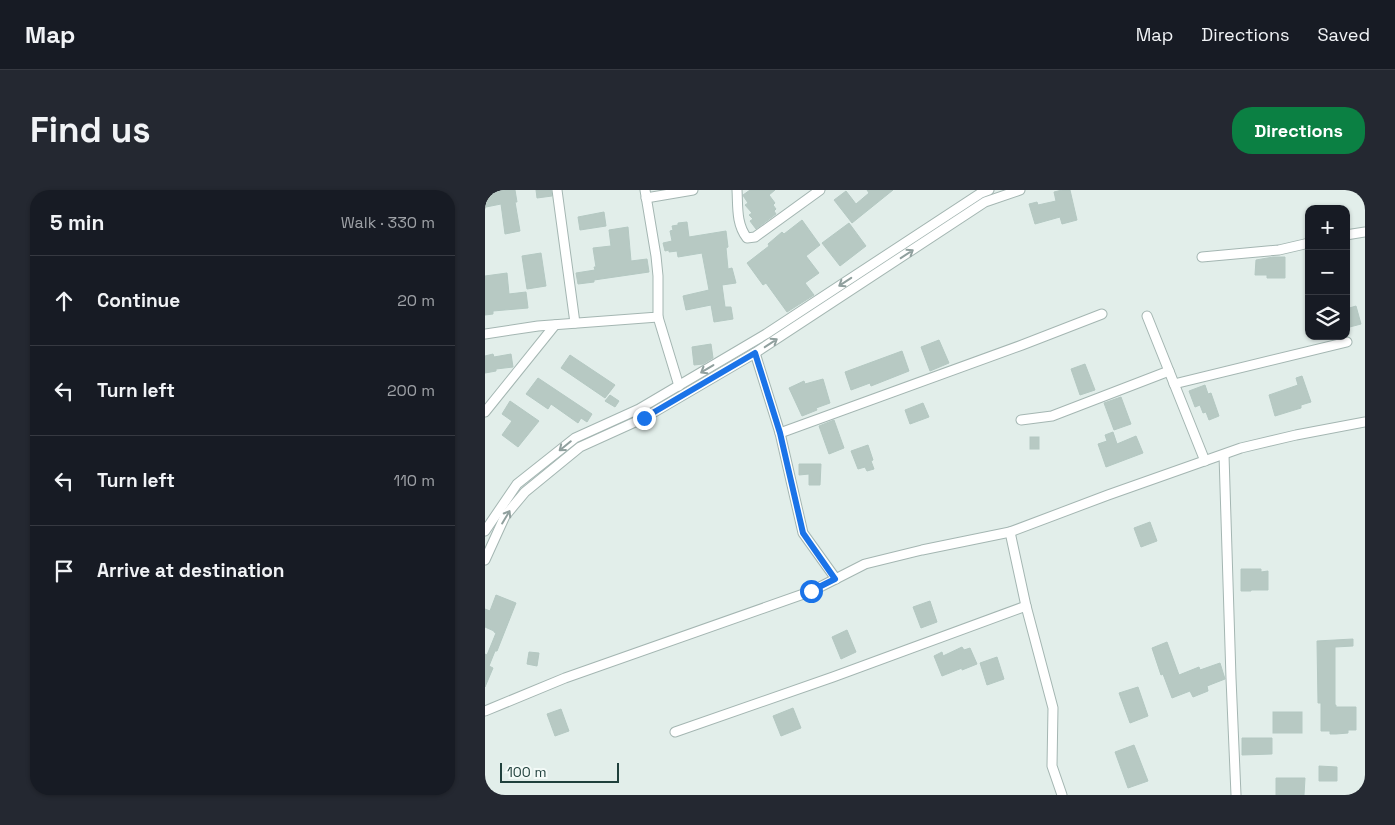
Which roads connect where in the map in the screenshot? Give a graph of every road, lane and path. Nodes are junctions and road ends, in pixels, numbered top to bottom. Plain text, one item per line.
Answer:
1 (557, 190) edge
2 (693, 190) edge
3 (737, 190) edge
4 (821, 190) edge
5 (989, 190) edge
6 (1019, 190) edge
7 (646, 194) edge
8 (1365, 232) edge
9 (1350, 235) edge
10 (1305, 244) edge
11 (1202, 257) dead end
12 (1102, 314) dead end
13 (1147, 316) dead end
14 (657, 317) junction
15 (575, 323) junction
16 (555, 325) junction
17 (485, 334) edge
18 (1347, 342) dead end
19 (755, 353) junction
20 (1169, 371) junction
21 (1174, 384) junction
22 (679, 386) junction
23 (485, 412) edge
24 (1021, 420) dead end
25 (1365, 422) edge
26 (780, 433) junction
27 (1224, 455) junction
28 (1205, 461) junction
29 (485, 531) edge
30 (1011, 532) junction
31 (485, 560) edge
32 (835, 579) junction
33 (1026, 606) junction
34 (485, 712) edge
35 (675, 732) dead end
36 (1062, 795) edge
37 (1236, 795) edge

1 - 15 street
2 - 7 street
3 - 4 street
5 -> 22 street
19 -> 6 street
7 - 14 street
8 - 9 street
10 - 11 street
12 - 26 street
13 - 20 street
14 - 15 street
14 - 22 street
15 - 16 street
16 - 17 street
16 - 23 street
18 - 21 street
19 - 26 street
31 -> 19 street
20 - 21 street
20 - 24 street
21 - 28 street
22 -> 29 street
25 - 27 street
26 - 32 street
27 - 28 street
27 - 37 street
28 - 30 street
30 - 32 street
30 - 33 street
32 - 34 street
33 - 35 street
33 - 36 street

